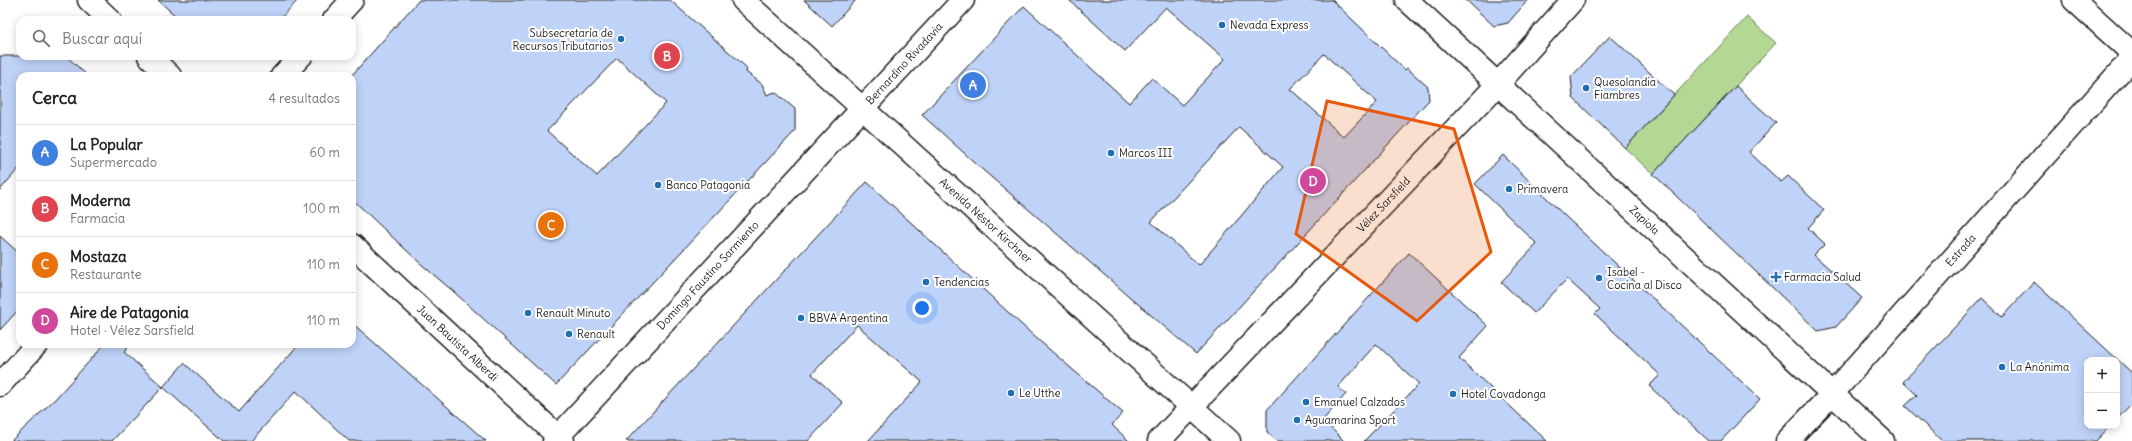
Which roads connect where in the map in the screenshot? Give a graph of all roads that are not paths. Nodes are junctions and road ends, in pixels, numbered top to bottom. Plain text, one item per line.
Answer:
1 (89, 0) edge
2 (352, 0) edge
3 (743, 0) edge
4 (963, 0) edge
5 (1407, 0) edge
6 (1573, 0) edge
7 (2074, 0) edge
8 (106, 16) edge
9 (338, 16) edge
10 (2132, 53) edge
11 (2132, 58) edge
12 (153, 60) edge
13 (297, 60) edge
14 (166, 72) edge
15 (286, 72) edge
16 (1498, 84) junction
17 (862, 109) junction
18 (356, 249) edge
19 (33, 348) edge
20 (0, 385) edge
21 (1832, 394) junction
22 (1191, 407) junction
23 (559, 440) edge
24 (1159, 441) edge
25 (1229, 441) edge
26 (1787, 441) edge
27 (1883, 441) edge

1 - 8 street
2 - 9 street
3 - 17 street, Avenida Néstor Kirchner
4 - 17 street, Bernardino Rivadavia
5 - 16 street, Zapiola
6 - 16 street, Vélez Sarsfield
7 - 10 street
11 - 21 street, Estrada
12 - 14 street
13 - 15 street
16 - 21 street, Zapiola
16 - 22 street, Vélez Sarsfield
17 - 22 street, Avenida Néstor Kirchner
17 - 23 street, Domingo Faustino Sarmiento
18 - 23 street, Juan Bautista Alberdi
19 - 20 street
21 - 26 street, Estrada
21 - 27 street, Zapiola
22 - 24 street, Vélez Sarsfield
22 - 25 street, Avenida Néstor Kirchner

